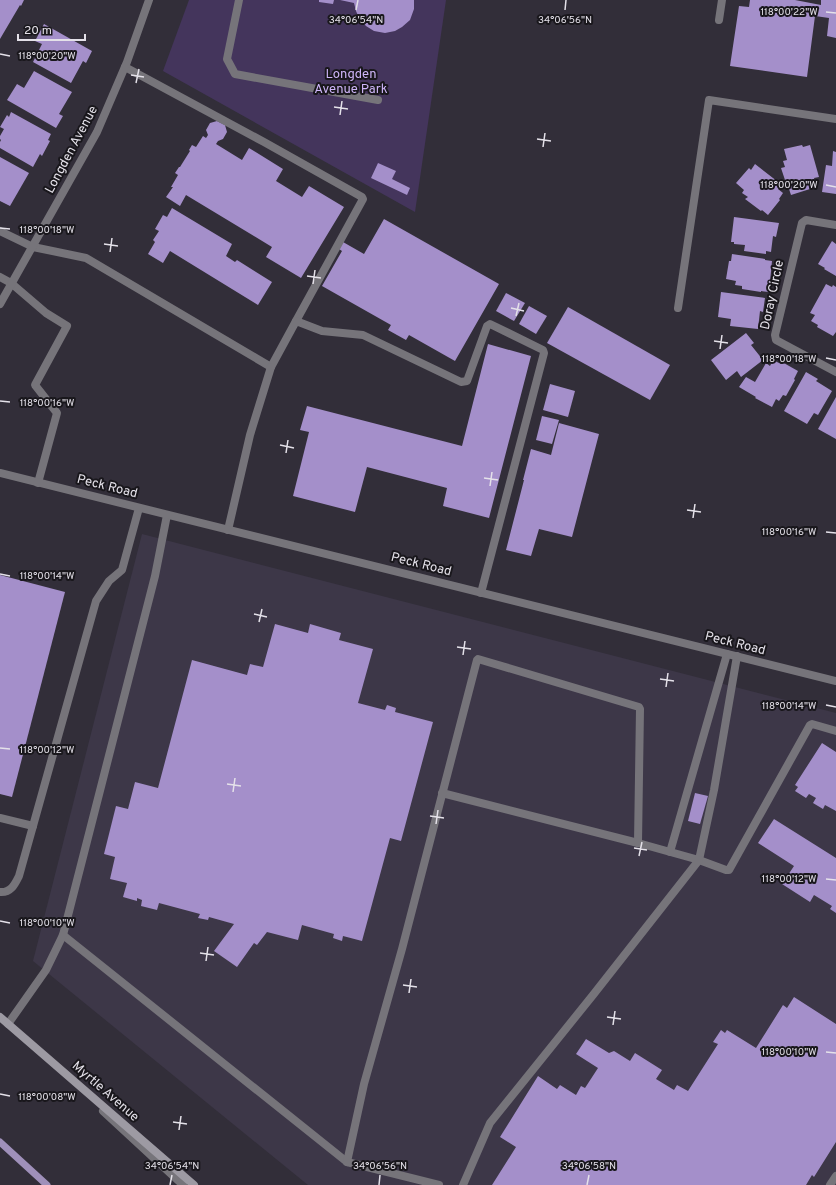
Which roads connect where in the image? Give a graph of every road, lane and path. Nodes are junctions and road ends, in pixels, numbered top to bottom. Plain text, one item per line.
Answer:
1 (149, 0) edge
2 (239, 0) edge
3 (722, 0) edge
4 (719, 20) dead end
5 (125, 67) junction
6 (378, 100) dead end
7 (836, 118) edge
8 (836, 225) edge
9 (0, 231) edge
10 (33, 247) junction
11 (0, 278) edge
12 (11, 283) junction
13 (0, 304) edge
14 (678, 308) dead end
15 (296, 321) junction
16 (271, 367) junction
17 (836, 372) edge
18 (0, 473) edge
19 (38, 483) junction
20 (139, 508) junction
21 (167, 515) junction
22 (228, 530) junction
23 (481, 593) junction
24 (727, 654) junction
25 (737, 656) junction
26 (836, 681) edge
27 (836, 731) edge
28 (442, 793) junction
29 (0, 818) edge
30 (33, 826) junction
31 (638, 843) junction
32 (670, 852) junction
33 (699, 860) junction
34 (0, 892) edge
35 (63, 935) junction
36 (0, 1017) edge
37 (8, 1024) junction
38 (34, 1048) junction
39 (347, 1162) junction
40 (836, 1176) edge
41 (183, 1185) edge
42 (194, 1185) edge
43 (439, 1185) edge
44 (463, 1185) edge
45 (830, 1185) edge

1 - 5 street, Longden Avenue
2 - 6 street
3 - 4 street
5 - 10 street, Longden Avenue
5 - 15 street
7 - 14 street
8 - 17 street, Doray Circle
9 - 10 street
10 - 12 street, Longden Avenue
10 - 16 street
11 - 12 street
12 - 13 street, Longden Avenue
12 - 19 street
15 - 16 street
15 - 23 street
16 - 22 street
18 - 19 street, Peck Road
19 - 20 street, Peck Road
20 - 21 street, Peck Road
20 - 30 street
21 - 22 street, Peck Road
21 - 35 street
22 - 23 street, Peck Road
23 - 24 street, Peck Road
24 - 25 street, Peck Road
24 - 32 street
25 - 26 street, Peck Road
25 - 33 street
27 - 33 street
28 - 31 street
28 - 31 street
28 - 39 street
29 - 30 street
30 - 34 street
31 - 32 street
32 - 33 street
33 - 44 street
35 - 37 street
35 - 39 street
36 - 37 main road, Myrtle Avenue
37 - 38 main road, Myrtle Avenue
38 - 41 street
38 - 42 main road, Myrtle Avenue
39 - 43 street
40 - 45 street

